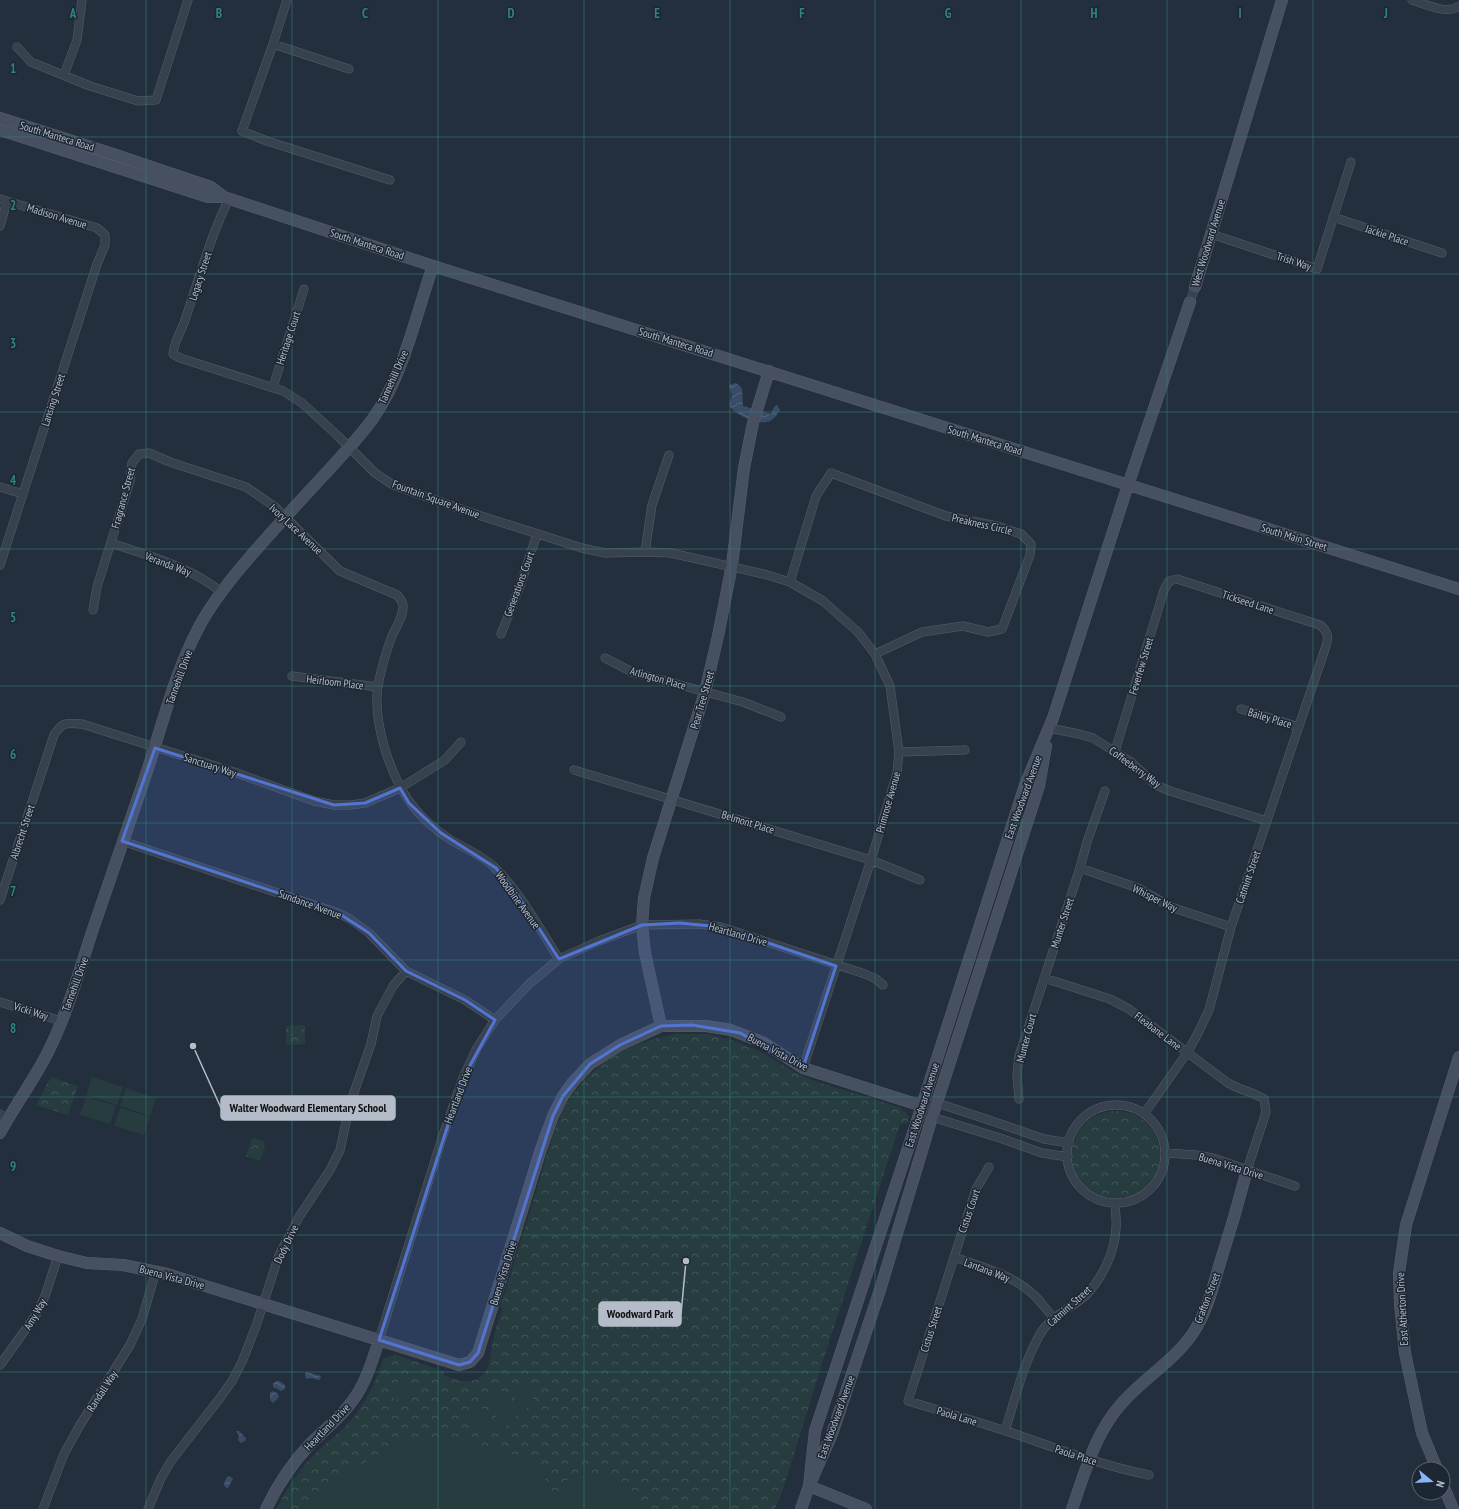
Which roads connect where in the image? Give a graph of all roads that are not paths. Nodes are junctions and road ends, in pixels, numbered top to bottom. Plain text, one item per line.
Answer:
1 (82, 0) edge
2 (188, 0) edge
3 (287, 0) edge
4 (1282, 0) edge
5 (1412, 0) edge
6 (1459, 6) edge
7 (273, 44) junction
8 (17, 47) dead end
9 (349, 69) dead end
10 (64, 76) junction
11 (0, 118) edge
12 (0, 130) edge
13 (1351, 162) dead end
14 (390, 180) dead end
15 (227, 198) junction
16 (3, 200) edge
17 (1333, 217) junction
18 (0, 226) edge
19 (1211, 234) junction
20 (104, 235) joint
21 (1442, 253) dead end
22 (433, 266) junction
23 (1195, 287) joint
24 (304, 289) dead end
25 (1190, 302) joint
26 (174, 354) joint
27 (769, 371) junction
28 (273, 388) junction
29 (349, 447) junction
30 (139, 454) joint
31 (669, 455) dead end
32 (1128, 485) junction
33 (0, 487) edge
34 (23, 494) junction
35 (285, 517) junction
36 (537, 534) junction
37 (111, 544) junction
38 (645, 552) junction
39 (0, 565) edge
40 (732, 566) junction
41 (1169, 581) joint
42 (790, 582) junction
43 (1459, 588) edge
44 (221, 592) junction
45 (402, 601) joint
46 (93, 610) dead end
47 (1326, 630) joint
48 (501, 634) dead end
49 (875, 654) junction
50 (605, 658) dead end
51 (292, 676) dead end
52 (378, 687) junction
53 (705, 692) junction
54 (1241, 709) dead end
55 (781, 717) dead end
56 (1298, 727) junction
57 (1049, 728) junction
58 (461, 742) dead end
59 (155, 748) junction
60 (965, 750) dead end
61 (1115, 751) junction
62 (899, 752) junction
63 (44, 765) joint
64 (574, 770) dead end
65 (400, 788) junction
66 (1105, 791) dead end
67 (672, 799) junction
68 (1267, 820) junction
69 (122, 841) junction
70 (871, 860) junction
71 (1080, 868) junction
72 (920, 880) dead end
73 (0, 900) edge
74 (642, 925) junction
75 (1231, 927) junction
76 (559, 959) junction
77 (836, 966) junction
78 (406, 971) junction
79 (1044, 978) junction
80 (883, 985) dead end
81 (0, 1002) edge
82 (494, 1020) junction
83 (61, 1021) junction
84 (660, 1026) junction
85 (1187, 1053) junction
86 (1459, 1057) edge
87 (803, 1068) junction
88 (1019, 1098) dead end
89 (1264, 1099) joint
90 (937, 1104) junction
91 (922, 1106) junction
92 (1144, 1114) junction
93 (4, 1116) edge
94 (932, 1117) junction
95 (0, 1133) edge
96 (1068, 1143) junction
97 (1165, 1153) junction
98 (1068, 1157) junction
99 (989, 1167) dead end
100 (1247, 1170) junction
101 (1295, 1186) dead end
102 (1115, 1203) junction
103 (0, 1233) edge
104 (58, 1256) junction
105 (954, 1257) junction
106 (156, 1271) junction
107 (264, 1304) junction
108 (1054, 1318) junction
109 (379, 1340) junction
110 (0, 1365) edge
111 (908, 1401) joint
112 (1005, 1431) junction
113 (1089, 1460) junction
114 (1433, 1461) edge
115 (1149, 1475) dead end
116 (809, 1486) junction
117 (43, 1509) edge
118 (148, 1509) edge
119 (266, 1509) edge
120 (801, 1509) edge
121 (866, 1509) edge
122 (1072, 1509) edge

1 - 10 street
2 - 10 street
3 - 7 street
4 - 19 street, West Woodward Avenue
5 - 6 street
7 - 9 street
7 - 14 street
8 - 10 street
11 - 15 street, South Manteca Road
12 - 15 street, South Manteca Road
13 - 17 street, Trish Way
15 - 22 street, South Manteca Road
15 - 26 street, Legacy Street
16 - 18 street
16 - 20 street, Madison Avenue
17 - 19 street, Trish Way
17 - 21 street, Jackie Place
19 - 23 street, West Woodward Avenue
20 - 34 street, Lansing Street
22 - 27 street, South Manteca Road
22 - 29 street, Tannehill Drive
23 - 25 street, West Woodward Avenue
24 - 28 street, Heritage Court
25 - 32 street, West Woodward Avenue
26 - 28 street, Fountain Square Avenue
27 - 32 street, South Manteca Road
27 - 40 street, Pear Tree Street
28 - 29 street, Fountain Square Avenue
29 - 35 street, Tannehill Drive
29 - 36 street, Fountain Square Avenue
30 - 35 street, Ivory Lace Avenue
30 - 37 street, Fragrance Street
31 - 38 street
32 - 43 street, South Main Street
32 - 57 street, East Woodward Avenue
33 - 34 street
34 - 39 street, Lansing Street
35 - 44 street, Tannehill Drive
35 - 45 street, Ivory Lace Avenue
36 - 38 street, Fountain Square Avenue
36 - 48 street, Generations Court
37 - 44 street, Veranda Way
37 - 46 street, Fragrance Street
38 - 40 street, Fountain Square Avenue
40 - 42 street, Primrose Avenue
40 - 53 street, Pear Tree Street
41 - 47 street, Tickseed Lane
41 - 61 street, Feverfew Street
42 - 49 street, Primrose Avenue
42 - 49 street, Preakness Circle
44 - 59 street, Tannehill Drive
45 - 52 street, Woodbine Avenue
47 - 56 street, Catmint Street
49 - 62 street, Primrose Avenue
50 - 53 street, Arlington Place
51 - 52 street, Heirloom Place
52 - 65 street, Woodbine Avenue
53 - 55 street, Arlington Place
53 - 67 street, Pear Tree Street
54 - 56 street, Bailey Place
56 - 68 street, Catmint Street
57 - 61 street, Coffeeberry Way
57 - 90 street, East Woodward Avenue
57 - 91 street, East Woodward Avenue
58 - 65 street, Sanctuary Way
59 - 63 street, Sanctuary Way
59 - 65 street, Sanctuary Way
59 - 69 street, Tannehill Drive
60 - 62 street
61 - 68 street, Coffeeberry Way
62 - 70 street, Primrose Avenue
63 - 73 street, Albrecht Street
64 - 67 street, Belmont Place
65 - 76 street, Woodbine Avenue
66 - 71 street
67 - 70 street, Belmont Place
67 - 74 street, Pear Tree Street
68 - 75 street, Catmint Street
69 - 78 street, Sundance Avenue
69 - 83 street, Tannehill Drive
70 - 72 street, Belmont Place
70 - 77 street, Primrose Avenue
71 - 75 street, Whisper Way
71 - 79 street, Munter Street
74 - 76 street, Heartland Drive
74 - 77 street, Heartland Drive
74 - 84 street, Pear Tree Street
75 - 85 street, Catmint Street
76 - 82 street, Heartland Drive
77 - 80 street, Heartland Drive
77 - 87 street, Primrose Avenue
78 - 82 street, Sundance Avenue
78 - 107 street, Dody Drive
79 - 85 street, Fleabane Lane
79 - 88 street, Munter Court
81 - 83 street, Vicki Way
82 - 109 street, Heartland Drive
83 - 93 street, Tannehill Drive
84 - 87 street, Buena Vista Drive
84 - 109 street, Buena Vista Drive
85 - 89 street, Fleabane Lane
85 - 92 street, Catmint Street
86 - 114 street, East Atherton Drive
87 - 91 street, Buena Vista Drive
89 - 100 street, Grafton Street
90 - 91 street, Buena Vista Drive
90 - 94 street, East Woodward Avenue
90 - 96 street, Buena Vista Drive
91 - 94 street
91 - 116 street, East Woodward Avenue
92 - 96 street
92 - 97 street
93 - 95 street, Tannehill Drive
94 - 98 street
94 - 116 street, East Woodward Avenue
96 - 98 street
97 - 100 street, Buena Vista Drive
97 - 102 street
98 - 102 street
99 - 105 street, Cistus Court
100 - 101 street, Buena Vista Drive
100 - 113 street, Grafton Street
102 - 108 street, Catmint Street
103 - 104 street, Buena Vista Drive
104 - 106 street, Buena Vista Drive
104 - 110 street, Amy Way
105 - 108 street, Lantana Way
105 - 111 street, Cistus Street
106 - 107 street, Buena Vista Drive
106 - 117 street, Randall Way
107 - 109 street, Buena Vista Drive
107 - 118 street, Dody Drive
108 - 112 street, Catmint Street
109 - 119 street, Heartland Drive
111 - 112 street, Paola Lane
112 - 113 street, Paola Place
113 - 115 street, Paola Place
113 - 122 street, Grafton Street
116 - 120 street, East Woodward Avenue
116 - 121 street

